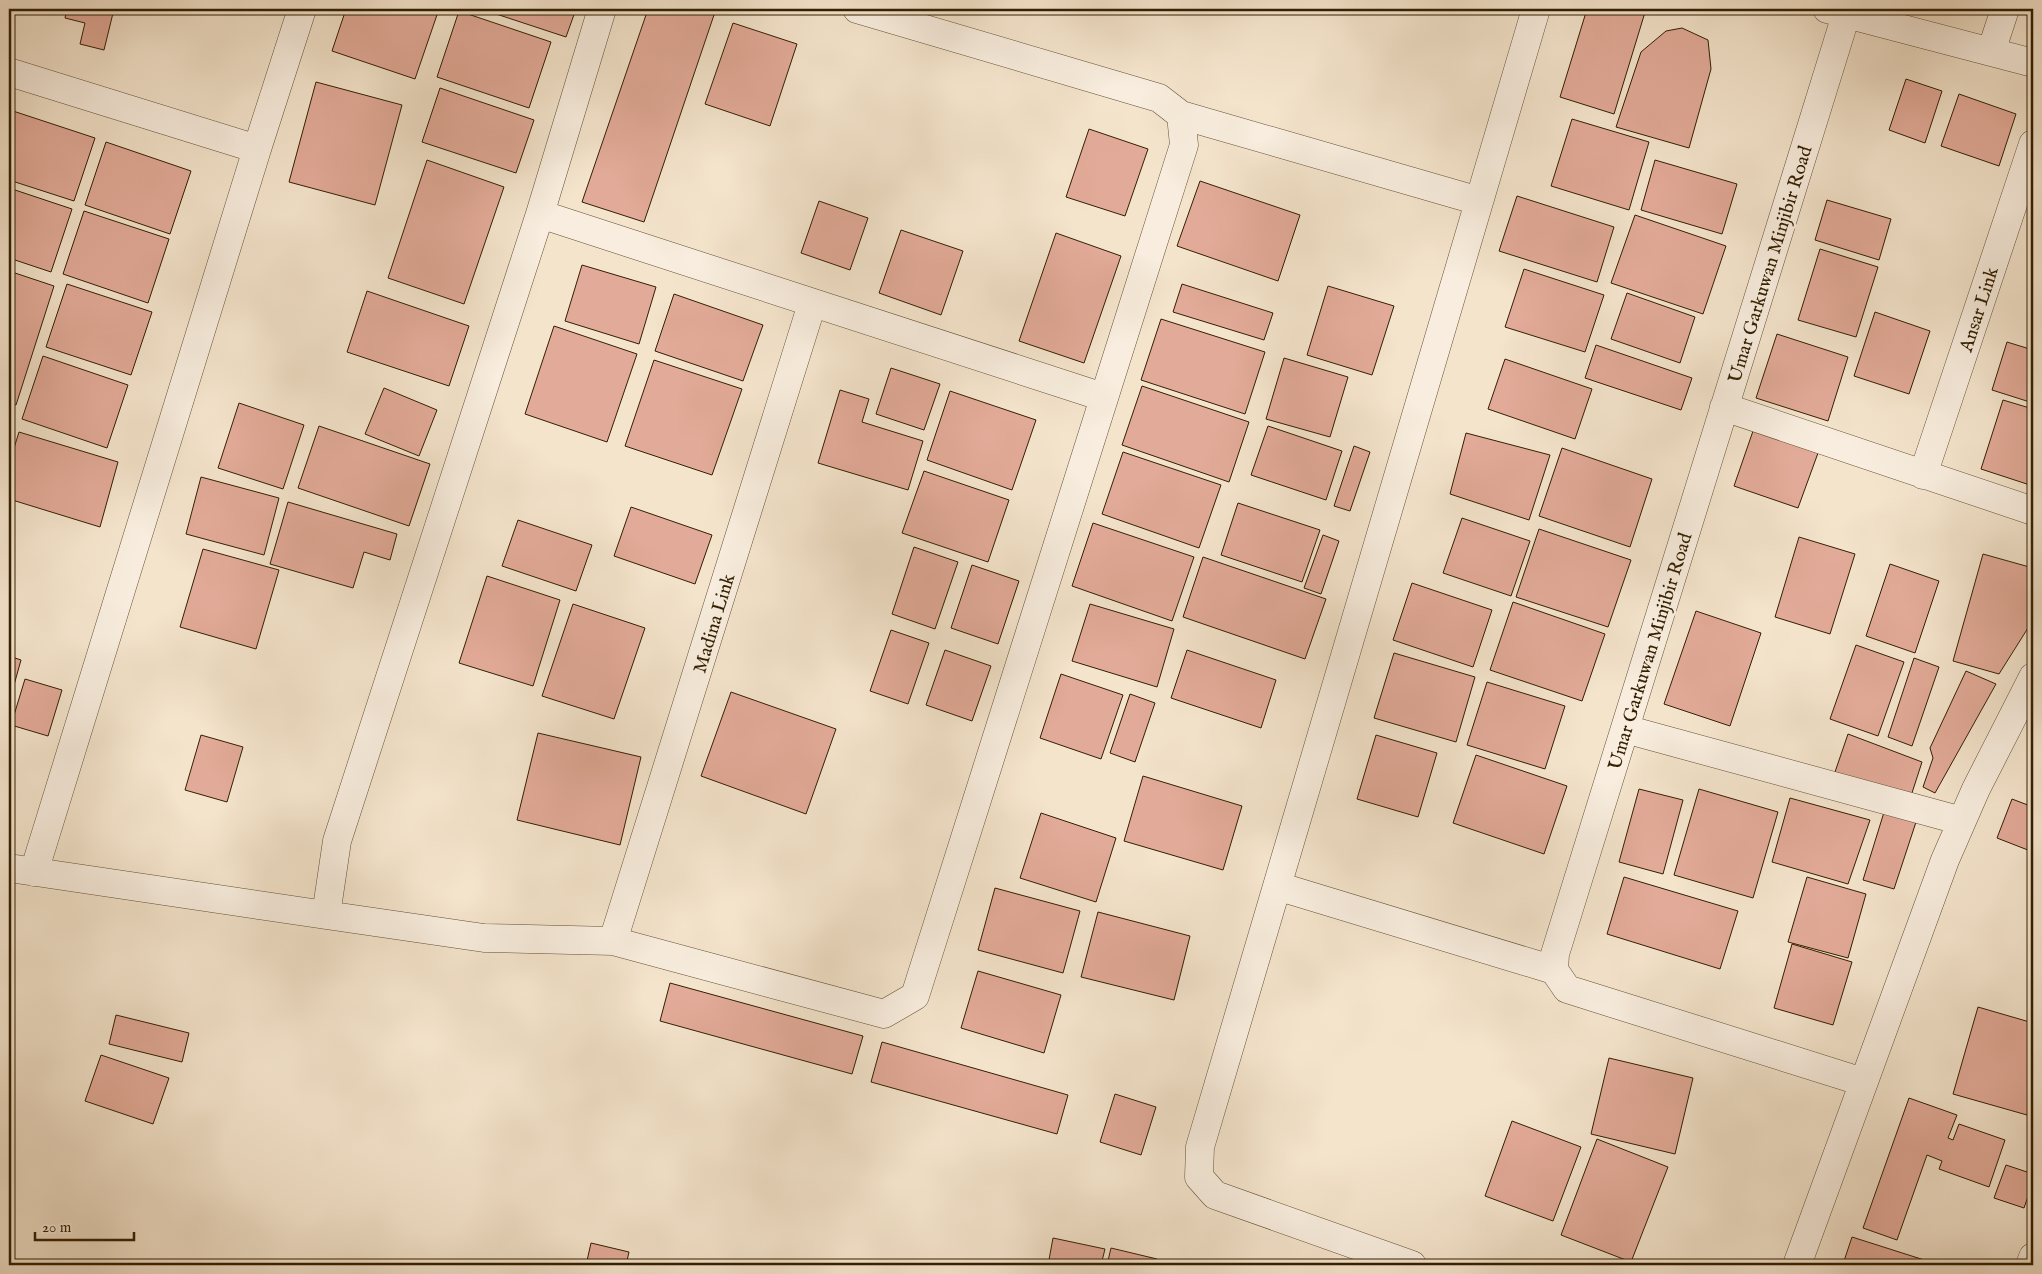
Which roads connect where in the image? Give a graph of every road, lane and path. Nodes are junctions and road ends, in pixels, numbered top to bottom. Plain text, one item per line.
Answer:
1 (302, 9) edge
2 (602, 9) edge
3 (857, 9) edge
4 (1536, 9) edge
5 (2005, 9) edge
6 (1837, 12) edge
7 (1991, 52) junction
8 (2033, 63) edge
9 (9, 72) edge
10 (1181, 115) junction
11 (2033, 144) edge
12 (257, 149) junction
13 (1479, 201) junction
14 (540, 214) junction
15 (812, 304) junction
16 (1103, 397) junction
17 (1724, 407) junction
18 (1923, 475) junction
19 (2033, 511) edge
20 (2033, 676) edge
21 (1625, 729) junction
22 (1962, 821) junction
23 (21, 870) edge
24 (1277, 886) junction
25 (326, 915) junction
26 (613, 941) junction
27 (1554, 970) junction
28 (1864, 1082) junction
29 (2033, 1257) edge
30 (1412, 1265) edge
31 (1797, 1265) edge
32 (2030, 1265) edge

1 - 12 street
2 - 14 street
3 - 10 street
4 - 13 street
5 - 7 street
6 - 7 street
6 - 17 street, Umar Garkuwan Minjibir Road
7 - 8 street
9 - 12 street
10 - 13 street
10 - 16 street
11 - 18 street, Ansar Link
12 - 23 street
13 - 24 street
14 - 15 street
14 - 25 street
15 - 16 street
15 - 26 street, Madina Link
16 - 26 street
17 - 18 street
17 - 21 street, Umar Garkuwan Minjibir Road
18 - 19 street
20 - 22 street
21 - 22 street
21 - 27 street, Umar Garkuwan Minjibir Road
22 - 28 street
23 - 25 street
24 - 27 street
24 - 30 street
25 - 26 street
27 - 28 street
28 - 31 street
29 - 32 street

